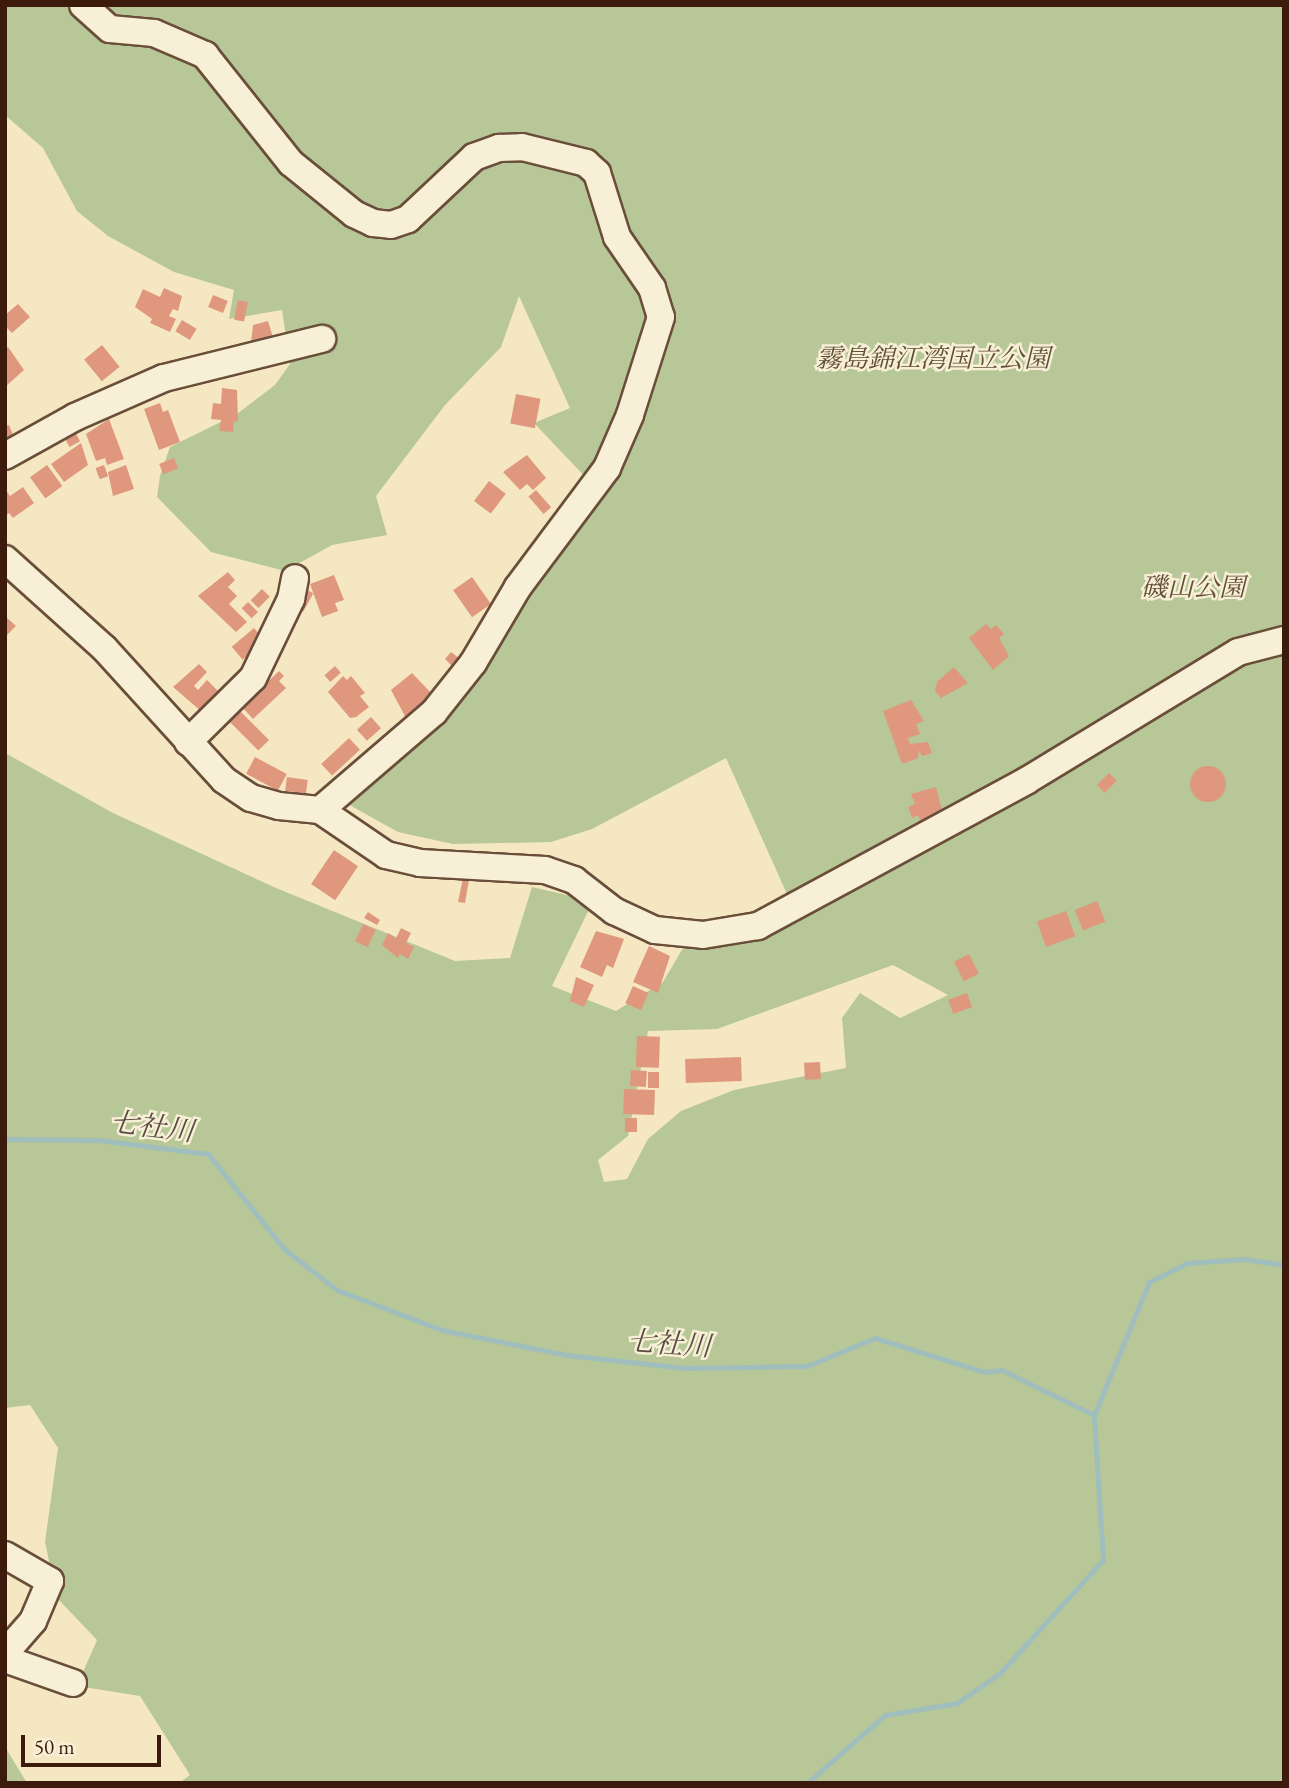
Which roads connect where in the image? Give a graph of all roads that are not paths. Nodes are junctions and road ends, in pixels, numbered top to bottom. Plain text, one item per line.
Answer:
1 (83, 5) edge
2 (322, 339) dead end
3 (5, 456) edge
4 (5, 559) edge
5 (295, 578) dead end
6 (1284, 640) edge
7 (187, 742) junction
8 (320, 810) junction
9 (5, 1555) edge
10 (5, 1653) edge
11 (5, 1658) edge
12 (74, 1683) dead end

1 - 8 street
2 - 3 street
4 - 7 street
5 - 7 street
6 - 8 street
7 - 8 street
9 - 10 street
11 - 12 street

